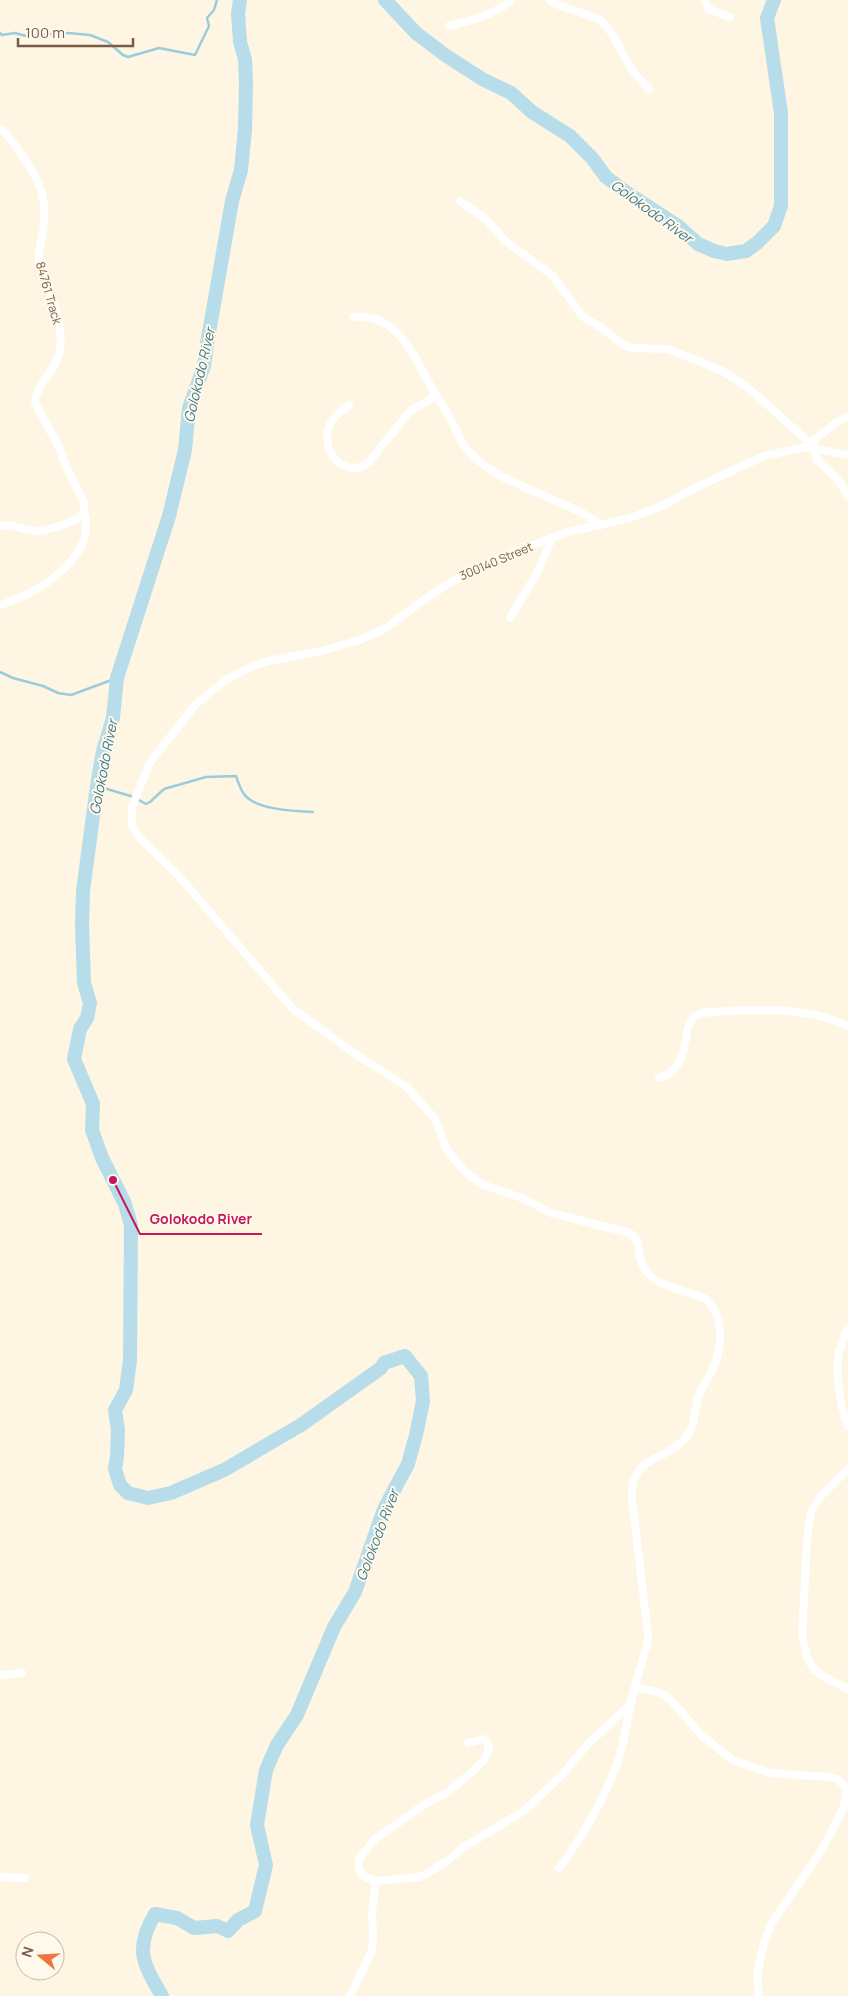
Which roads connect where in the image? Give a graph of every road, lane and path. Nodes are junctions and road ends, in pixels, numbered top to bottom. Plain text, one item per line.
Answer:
1 (511, 0) edge
2 (550, 0) edge
3 (705, 0) edge
4 (730, 17) dead end
5 (449, 26) dead end
6 (649, 89) dead end
7 (0, 130) edge
8 (460, 201) dead end
9 (354, 317) dead end
10 (436, 396) junction
11 (349, 405) dead end
12 (848, 416) edge
13 (813, 445) junction
14 (848, 455) edge
15 (848, 497) edge
16 (84, 512) junction
17 (601, 525) junction
18 (0, 526) edge
19 (552, 538) junction
20 (0, 605) edge
21 (510, 618) dead end
22 (848, 1026) edge
23 (659, 1078) dead end
24 (848, 1328) edge
25 (848, 1426) edge
26 (848, 1469) edge
27 (22, 1673) dead end
28 (0, 1675) edge
29 (635, 1687) junction
30 (848, 1689) edge
31 (629, 1706) junction
32 (468, 1743) dead end
33 (559, 1868) dead end
34 (0, 1877) edge
35 (25, 1878) dead end
36 (376, 1881) junction
37 (350, 1996) edge
38 (759, 1996) edge

1 - 5 street
2 - 6 street
3 - 4 street
7 - 16 street, 84761 Track
8 - 13 street
9 - 10 street
10 - 11 street
10 - 17 street
12 - 13 street
13 - 14 street, 300140 Street
13 - 15 street
13 - 17 street, 300140 Street
16 - 18 street
16 - 20 street, 84761 Track
17 - 19 street, 300140 Street
19 - 21 street
19 - 29 street, 300140 Street
22 - 23 street
24 - 25 street
26 - 30 street
27 - 28 street
29 - 31 street, 300140 Street
29 - 38 street
31 - 33 street, 300140 Street
31 - 36 street
32 - 36 street
34 - 35 street
36 - 37 street

